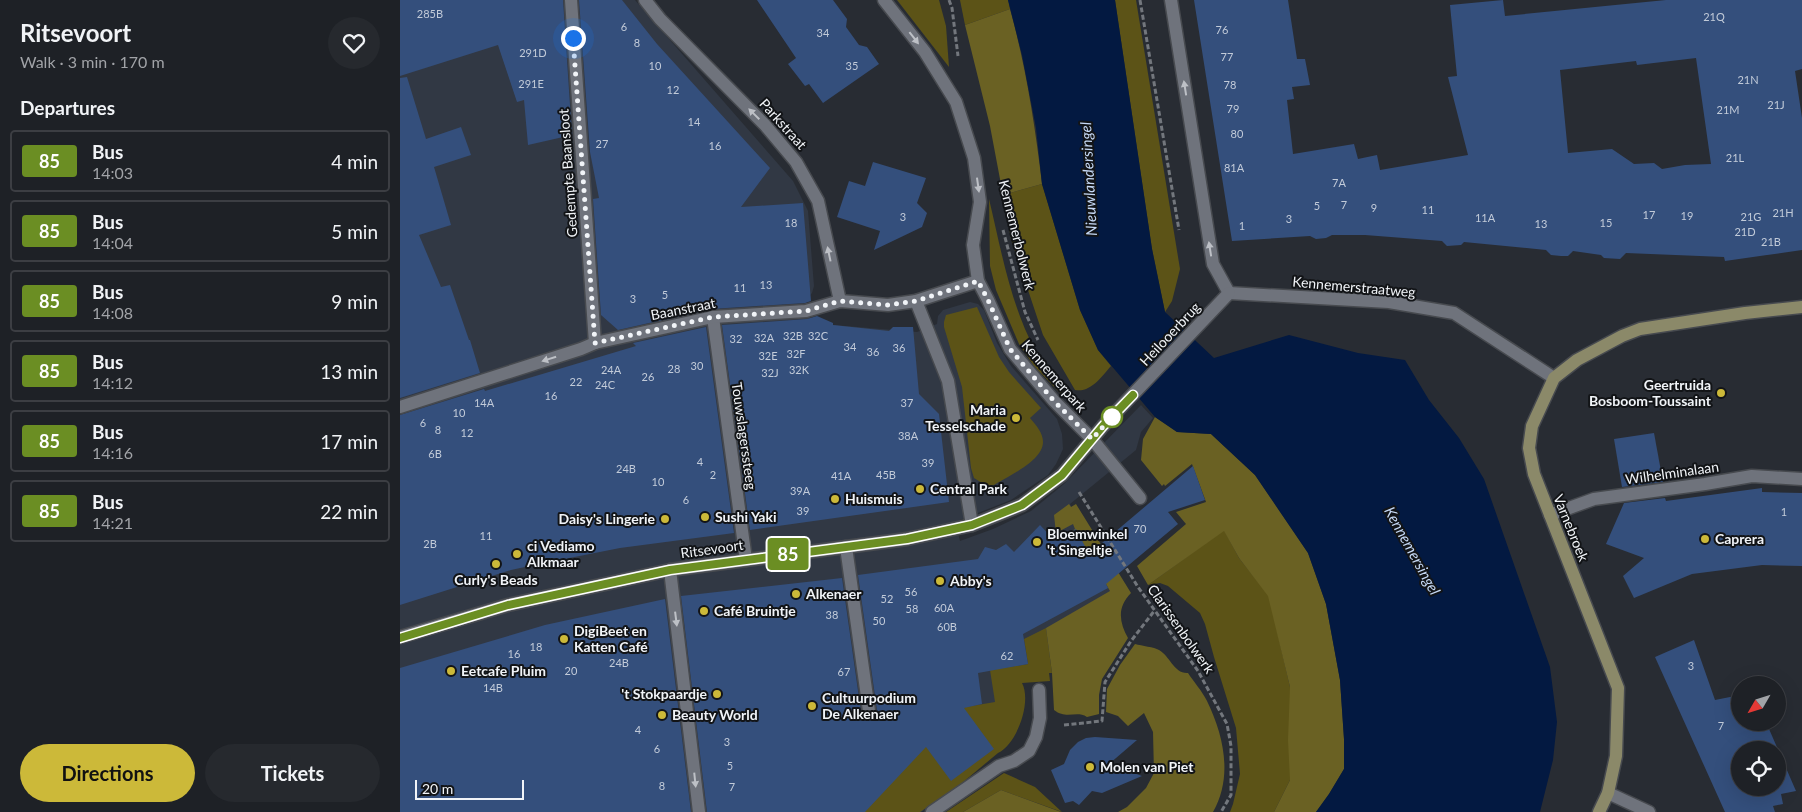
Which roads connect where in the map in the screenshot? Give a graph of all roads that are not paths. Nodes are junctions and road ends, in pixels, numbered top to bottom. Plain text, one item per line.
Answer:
1 (571, 0) edge
2 (645, 0) edge
3 (884, 0) edge
4 (1171, 0) edge
5 (978, 281) junction
6 (1229, 293) junction
7 (840, 301) junction
8 (916, 301) junction
9 (1802, 307) edge
10 (713, 317) junction
11 (595, 343) junction
12 (1554, 378) junction
13 (1133, 395) joint
14 (400, 407) edge
15 (1092, 439) junction
16 (1802, 479) edge
17 (1140, 498) dead end
18 (1550, 515) junction
19 (972, 525) junction
20 (846, 547) junction
21 (746, 560) junction
22 (670, 570) junction
23 (400, 638) edge
24 (1038, 690) dead end
25 (869, 711) dead end
26 (1608, 793) junction
27 (699, 812) edge
28 (932, 812) edge
29 (1599, 812) edge
30 (1649, 812) edge

1 - 11 street, Gedempte Baansloot
7 -> 2 street, Parkstraat
3 -> 5 street, Kennemerpark
6 -> 4 street
5 - 8 street, Baanstraat
5 - 15 street, Kennemerpark
6 - 12 street, Kennemerstraatweg
6 - 13 street, Heilooerbrug
7 - 8 street, Baanstraat
7 - 10 street, Baanstraat
8 - 19 street
9 - 12 main road
10 - 11 street, Baanstraat
10 - 21 street, Touwslagerssteeg
11 -> 14 street, Baanstraat
12 - 18 main road, Varnebroek
13 - 15 street, Ritsevoort
15 - 17 street, Kennemerpark
15 - 19 street, Ritsevoort
16 - 18 street, Wilhelminalaan
18 - 26 main road, Varnebroek
19 - 20 street, Ritsevoort
20 - 21 street, Ritsevoort
20 - 25 street
21 - 22 street, Ritsevoort
22 - 23 street, Ritsevoort
22 -> 27 street
24 - 28 street
26 - 29 main road
26 - 30 street

